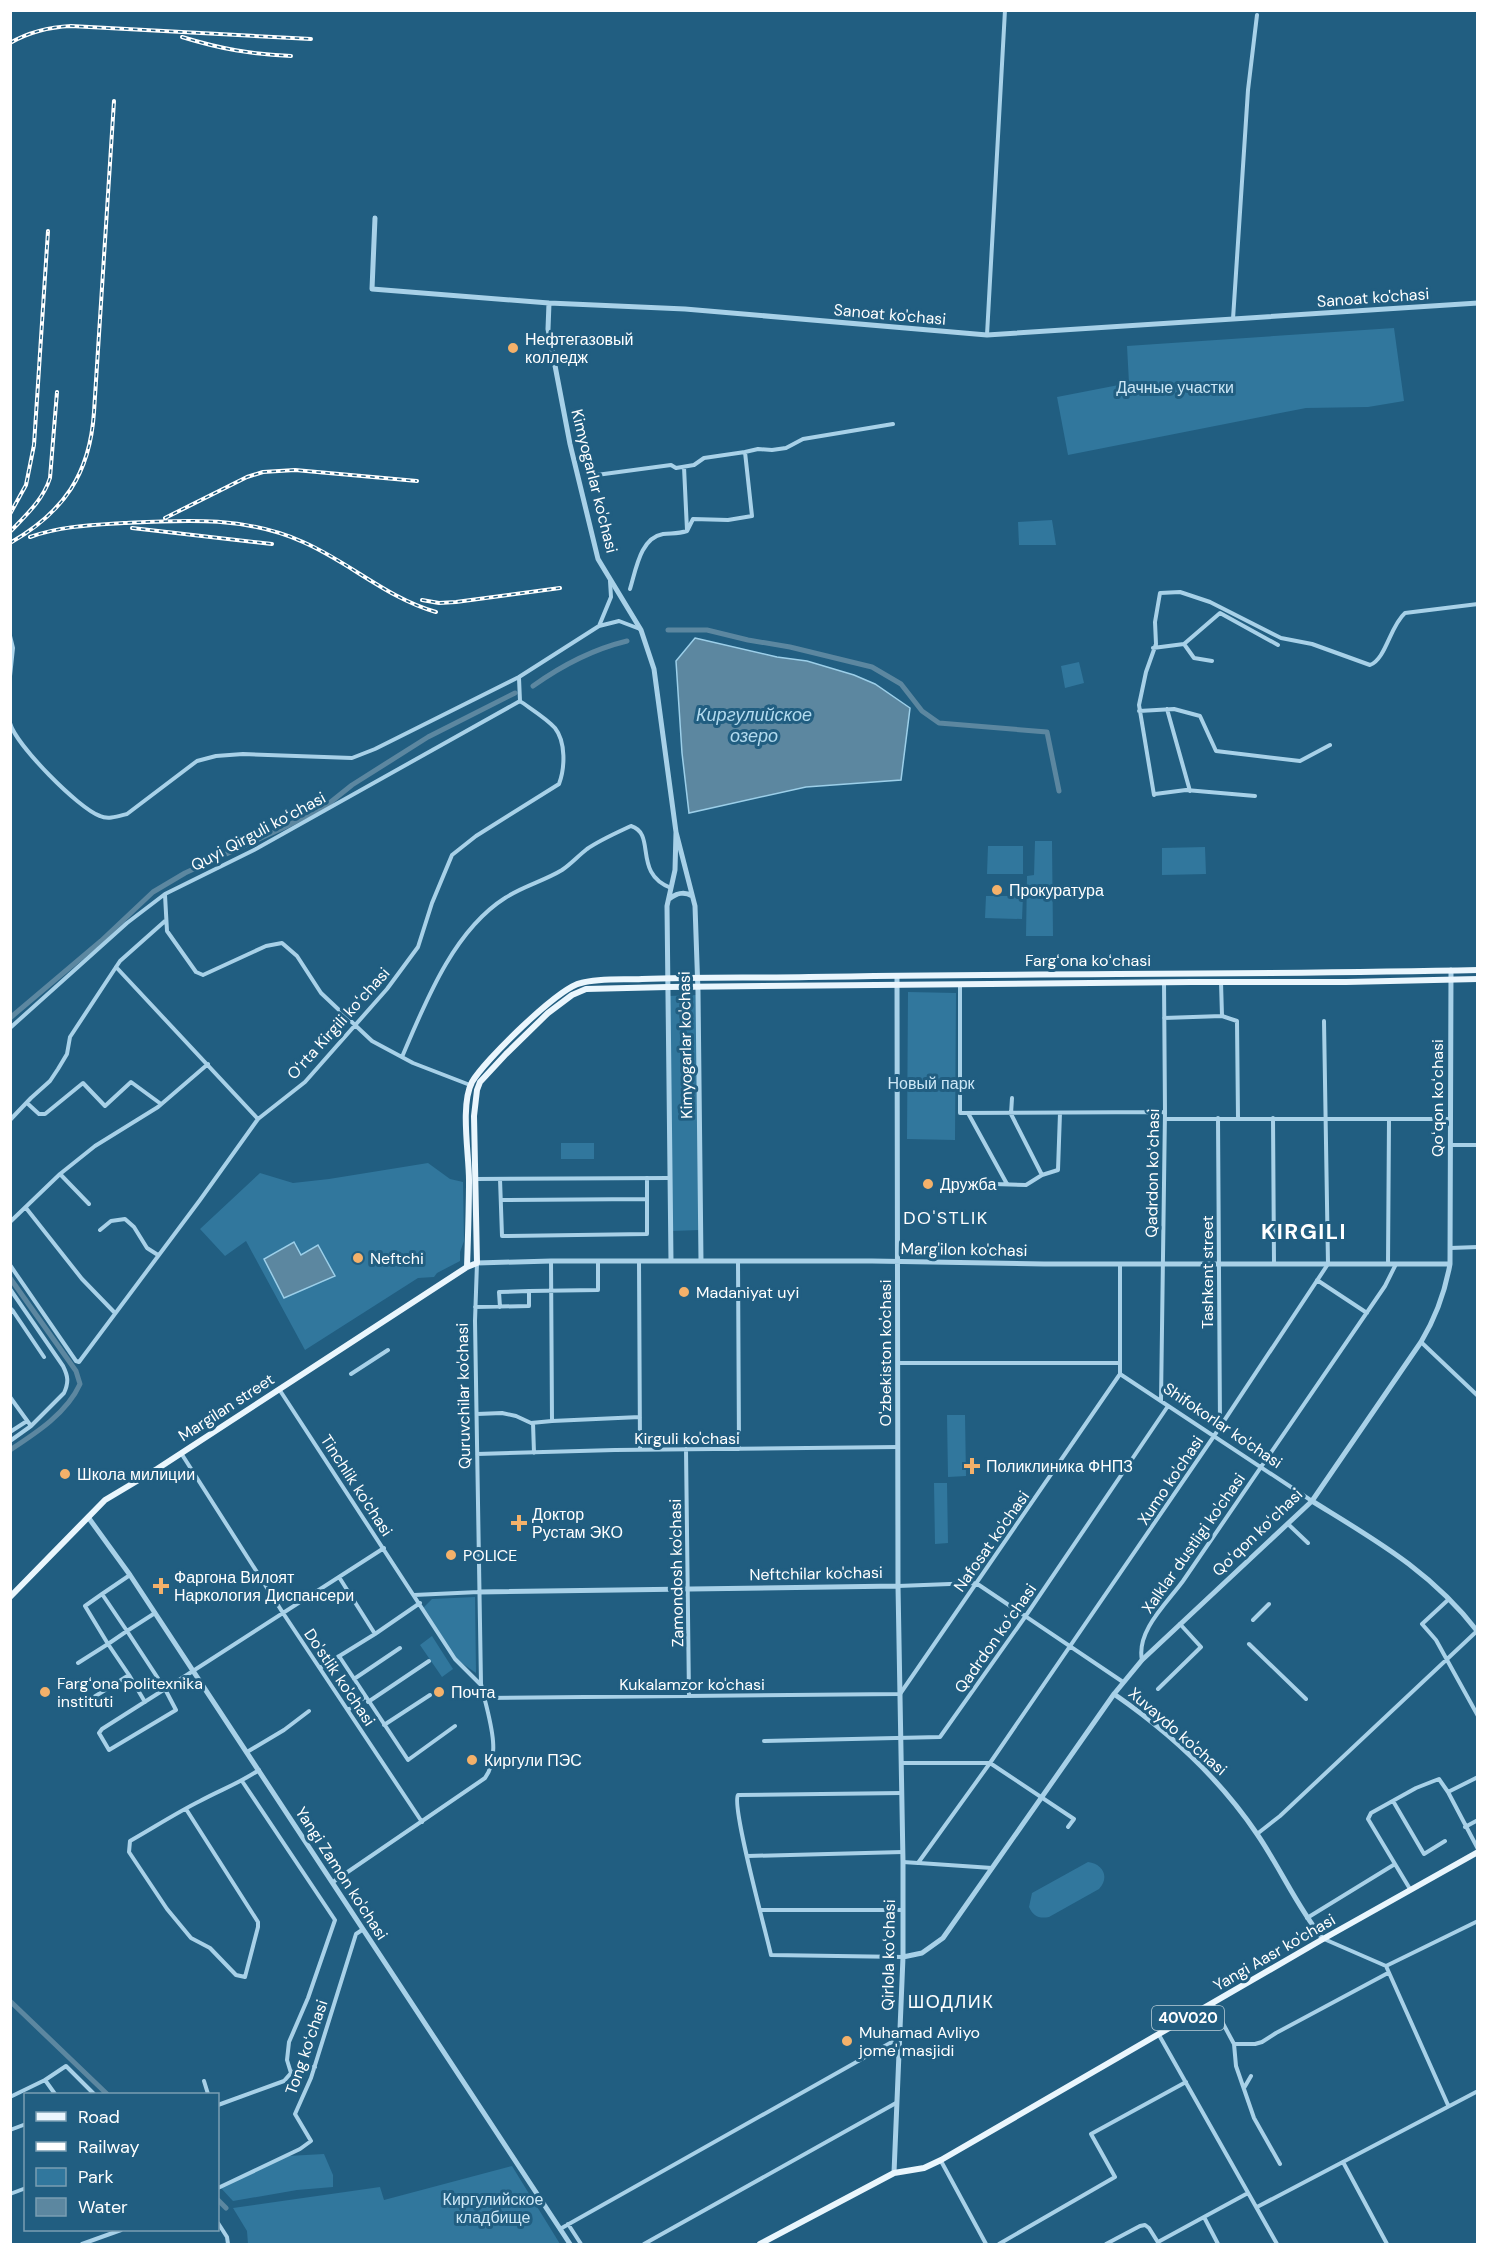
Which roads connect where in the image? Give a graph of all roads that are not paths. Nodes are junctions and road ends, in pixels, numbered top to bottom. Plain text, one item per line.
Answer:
1 (1005, 10) edge
2 (1257, 15) dead end
3 (375, 218) dead end
4 (549, 303) junction
5 (1478, 303) edge
6 (1233, 319) junction
7 (987, 336) junction
8 (893, 424) dead end
9 (745, 453) junction
10 (684, 467) junction
11 (589, 476) dead end
12 (687, 531) junction
13 (610, 579) junction
14 (630, 589) dead end
15 (1478, 604) edge
16 (599, 626) junction
17 (641, 630) junction
18 (10, 636) edge
19 (1184, 644) junction
20 (1278, 645) dead end
21 (1153, 648) junction
22 (1212, 661) dead end
23 (10, 676) edge
24 (519, 677) junction
25 (520, 701) junction
26 (1167, 709) junction
27 (1139, 711) junction
28 (10, 723) edge
29 (1330, 745) dead end
30 (1190, 791) junction
31 (1254, 796) dead end
32 (676, 832) junction
33 (671, 888) junction
34 (165, 894) junction
35 (692, 896) junction
36 (668, 900) junction
37 (165, 920) junction
38 (116, 967) junction
39 (1451, 970) junction
40 (1478, 970) edge
41 (897, 976) junction
42 (668, 978) junction
43 (698, 979) junction
44 (1450, 980) junction
45 (1478, 980) edge
46 (1164, 982) junction
47 (1221, 982) junction
48 (897, 985) junction
49 (960, 985) junction
50 (668, 987) junction
51 (698, 987) junction
52 (1222, 1016) junction
53 (1164, 1018) junction
54 (1324, 1021) dead end
55 (356, 1026) junction
56 (10, 1028) edge
57 (402, 1057) junction
58 (208, 1064) junction
59 (471, 1086) junction
60 (1011, 1098) dead end
61 (27, 1103) junction
62 (161, 1104) junction
63 (1165, 1112) junction
64 (968, 1113) junction
65 (1060, 1113) junction
66 (1011, 1114) junction
67 (1218, 1118) junction
68 (1238, 1118) junction
69 (1273, 1118) junction
70 (1326, 1118) junction
71 (258, 1119) junction
72 (1165, 1119) junction
73 (1389, 1119) junction
74 (1450, 1119) junction
75 (10, 1120) edge
76 (1450, 1145) junction
77 (1478, 1145) edge
78 (60, 1174) junction
79 (1042, 1175) junction
80 (647, 1178) junction
81 (670, 1178) junction
82 (476, 1179) junction
83 (500, 1179) junction
84 (962, 1183) dead end
85 (1008, 1185) junction
86 (647, 1199) junction
87 (501, 1200) junction
88 (89, 1204) dead end
89 (26, 1208) junction
90 (10, 1222) edge
91 (100, 1230) dead end
92 (1478, 1247) edge
93 (1450, 1248) junction
94 (158, 1255) junction
95 (551, 1261) junction
96 (598, 1261) junction
97 (639, 1261) junction
98 (671, 1261) junction
99 (701, 1261) junction
100 (738, 1261) junction
101 (898, 1261) junction
102 (477, 1263) junction
103 (1120, 1264) junction
104 (1162, 1264) junction
105 (1219, 1264) junction
106 (1274, 1264) junction
107 (1328, 1264) junction
108 (1388, 1264) junction
109 (1396, 1264) junction
110 (1450, 1264) junction
111 (10, 1265) edge
112 (467, 1267) junction
113 (1317, 1280) junction
114 (10, 1289) edge
115 (551, 1291) junction
116 (529, 1292) junction
117 (500, 1306) junction
118 (475, 1307) junction
119 (11, 1311) edge
120 (114, 1312) junction
121 (1367, 1313) junction
122 (1421, 1342) junction
123 (388, 1350) dead end
124 (44, 1357) dead end
125 (898, 1363) junction
126 (1120, 1363) junction
127 (351, 1374) dead end
128 (1120, 1374) junction
129 (279, 1389) junction
130 (1478, 1396) edge
131 (10, 1397) edge
132 (1161, 1401) junction
133 (1168, 1406) junction
134 (477, 1414) junction
135 (640, 1417) junction
136 (27, 1421) junction
137 (552, 1421) junction
138 (532, 1423) junction
139 (31, 1426) junction
140 (1220, 1426) junction
141 (10, 1432) edge
142 (1214, 1436) junction
143 (10, 1441) edge
144 (898, 1447) junction
145 (686, 1449) junction
146 (739, 1449) junction
147 (640, 1450) junction
148 (181, 1453) junction
149 (534, 1453) junction
150 (477, 1455) junction
151 (1260, 1467) junction
152 (1312, 1501) junction
153 (88, 1517) junction
154 (1287, 1523) junction
155 (1308, 1543) dead end
156 (384, 1548) junction
157 (130, 1575) junction
158 (339, 1577) junction
159 (976, 1583) junction
160 (898, 1586) junction
161 (688, 1588) junction
162 (478, 1592) junction
163 (102, 1593) junction
164 (414, 1595) junction
165 (10, 1597) edge
166 (1450, 1599) junction
167 (420, 1603) junction
168 (1269, 1605) dead end
169 (154, 1613) junction
170 (283, 1613) junction
171 (1025, 1617) junction
172 (1253, 1620) dead end
173 (1180, 1624) junction
174 (127, 1631) junction
175 (1477, 1632) edge
176 (375, 1634) junction
177 (108, 1644) junction
178 (1249, 1644) dead end
179 (1070, 1647) junction
180 (400, 1648) dead end
181 (339, 1656) junction
182 (1447, 1659) junction
183 (1142, 1660) junction
184 (429, 1661) dead end
185 (78, 1663) dead end
186 (320, 1668) junction
187 (193, 1672) junction
188 (129, 1676) junction
189 (354, 1679) junction
190 (1123, 1682) junction
191 (481, 1684) junction
192 (165, 1689) junction
193 (1158, 1689) dead end
194 (900, 1694) junction
195 (1114, 1694) junction
196 (430, 1695) dead end
197 (689, 1696) junction
198 (94, 1697) dead end
199 (484, 1698) junction
200 (367, 1699) junction
201 (1306, 1699) dead end
202 (145, 1702) junction
203 (348, 1710) junction
204 (309, 1712) dead end
205 (1478, 1716) edge
206 (384, 1725) junction
207 (455, 1726) dead end
208 (901, 1738) junction
209 (764, 1741) dead end
210 (247, 1752) junction
211 (902, 1762) junction
212 (990, 1763) junction
213 (259, 1770) junction
214 (1478, 1777) edge
215 (242, 1781) junction
216 (1448, 1792) junction
217 (902, 1793) junction
218 (1041, 1796) junction
219 (1393, 1801) junction
220 (186, 1809) junction
221 (1478, 1820) edge
222 (422, 1822) junction
223 (1068, 1827) dead end
224 (1465, 1827) junction
225 (1257, 1834) junction
226 (1445, 1841) dead end
227 (1478, 1851) edge
228 (903, 1852) junction
229 (748, 1856) junction
230 (903, 1862) junction
231 (918, 1863) junction
232 (1395, 1864) junction
233 (993, 1868) junction
234 (333, 1882) junction
235 (1411, 1890) junction
236 (761, 1910) junction
237 (903, 1910) junction
238 (1306, 1918) junction
239 (1478, 1921) edge
240 (362, 1930) junction
241 (1323, 1939) junction
242 (903, 1957) junction
243 (1386, 1966) junction
244 (1388, 1972) junction
245 (1212, 2004) junction
246 (1159, 2035) junction
247 (899, 2038) junction
248 (1234, 2044) junction
249 (315, 2067) junction
250 (291, 2073) junction
251 (1251, 2076) dead end
252 (45, 2080) junction
253 (204, 2081) dead end
254 (1186, 2082) junction
255 (1244, 2089) junction
256 (1478, 2091) edge
257 (54, 2093) edge
258 (93, 2093) edge
259 (208, 2093) edge
260 (10, 2097) edge
261 (896, 2103) junction
262 (219, 2105) edge
263 (1448, 2105) junction
264 (941, 2160) junction
265 (1343, 2162) junction
266 (1280, 2164) dead end
267 (894, 2173) junction
268 (219, 2188) edge
269 (1248, 2193) junction
270 (1257, 2207) junction
271 (1204, 2217) junction
272 (568, 2224) junction
273 (219, 2225) edge
274 (560, 2229) junction
275 (115, 2231) edge
276 (1158, 2243) edge
277 (82, 2244) edge
278 (228, 2244) edge
279 (570, 2244) edge
280 (581, 2244) edge
281 (644, 2244) edge
282 (760, 2244) edge
283 (986, 2244) edge
284 (999, 2244) edge
285 (1106, 2244) edge
286 (1218, 2244) edge
287 (1277, 2244) edge
288 (1387, 2244) edge

1 - 7 street
2 - 6 street
3 - 4 street, Sanoat ko'chasi
4 - 7 street, Sanoat ko'chasi
4 - 13 street, Kimyogarlar ko'chasi
5 - 6 street, Sanoat ko'chasi
6 - 7 street, Sanoat ko'chasi
8 - 9 street
9 - 10 street
9 - 12 street
10 - 11 street
10 - 12 street
12 - 14 street
13 - 16 street
13 - 17 street, Kimyogarlar ko'chasi
15 - 21 street
16 - 17 street
16 - 24 street
17 - 32 street, Kimyogarlar ko'chasi
18 - 23 street
19 - 20 street
19 - 21 street
19 - 22 street
21 - 27 street
24 - 25 street
24 - 28 street
25 - 34 street, Quyi Qirguli koʻchasi
25 - 55 street, Oʻrta Kirgili koʻchasi
26 - 27 street
26 - 29 street
26 - 30 street
27 - 30 street
30 - 31 street
32 - 33 street, Kimyogarlar ko'chasi
32 - 35 street, Kimyogarlar ko'chasi
33 - 36 street, Kimyogarlar ko'chasi
33 - 57 street
34 - 37 street
34 - 56 street, Quyi Qirguli koʻchasi
35 - 36 street
35 - 43 street, Kimyogarlar ko'chasi
36 - 42 street, Kimyogarlar ko'chasi
37 - 38 street
37 - 55 street
38 - 58 street
38 - 61 street
39 - 40 main road, Fargʻona koʻchasi
39 - 41 main road, Fargʻona koʻchasi
39 - 44 street, Qoʻqon koʻchasi
41 - 43 main road, Fargʻona koʻchasi
41 - 48 street, O'zbekiston ko'chasi
42 - 43 main road
42 - 50 street, Kimyogarlar ko'chasi
42 - 59 main road
43 - 51 street, Kimyogarlar ko'chasi
44 - 45 main road, Fargʻona koʻchasi
44 - 47 main road, Fargʻona koʻchasi
44 - 74 street, Qoʻqon koʻchasi
46 - 47 main road, Fargʻona koʻchasi
46 - 49 main road, Fargʻona koʻchasi
46 - 53 street, Qadrdon koʻchasi
47 - 52 street
48 - 49 main road, Fargʻona koʻchasi
48 - 51 main road, Fargʻona koʻchasi
48 - 101 street, O'zbekiston ko'chasi
49 - 64 street
50 - 51 main road, Quruvchilar ko'chasi
50 - 81 street, Kimyogarlar ko'chasi
50 - 82 main road, Quruvchilar ko'chasi
51 - 99 street, Kimyogarlar ko'chasi
52 - 53 street
52 - 68 street
53 - 63 street, Qadrdon koʻchasi
54 - 70 street
55 - 57 street
55 - 71 street, Oʻrta Kirgili koʻchasi
57 - 59 street
58 - 62 street
58 - 71 street
59 - 112 main road
60 - 66 street
61 - 62 street
61 - 75 street
62 - 78 street
63 - 65 street
63 - 72 street, Qadrdon koʻchasi
64 - 66 street
64 - 85 street
65 - 66 street
65 - 79 street
66 - 79 street
67 - 68 street
67 - 72 street
67 - 105 street, Tashkent street
68 - 69 street
69 - 70 street
69 - 106 street
70 - 73 street
70 - 107 street
71 - 94 street, Oʻrta Kirgili koʻchasi
72 - 104 street, Qadrdon koʻchasi
73 - 74 street
73 - 108 street
74 - 76 street, Qoʻqon koʻchasi
76 - 77 street
76 - 93 street, Qoʻqon koʻchasi
78 - 88 street
78 - 89 street
79 - 85 street
80 - 81 street
80 - 83 street
80 - 86 street
81 - 98 street, Kimyogarlar ko'chasi
82 - 83 street
82 - 102 main road, Quruvchilar ko'chasi
83 - 87 street
84 - 85 street
86 - 87 street
86 - 87 street
89 - 90 street
89 - 120 street
91 - 94 street
92 - 93 street
93 - 110 street, Qoʻqon koʻchasi
94 - 120 street, Oʻrta Kirgili koʻchasi
95 - 96 street, Marg'ilon ko'chasi
95 - 102 street, Marg'ilon ko'chasi
95 - 115 street
96 - 97 street, Marg'ilon ko'chasi
96 - 115 street
97 - 98 street, Marg'ilon ko'chasi
97 - 135 street
98 - 99 street, Marg'ilon ko'chasi
99 - 100 street, Marg'ilon ko'chasi
100 - 101 street, Marg'ilon ko'chasi
100 - 146 street
101 - 103 street, Marg'ilon ko'chasi
101 - 125 street, O'zbekiston ko'chasi
102 - 112 main road, Margilan street
102 - 118 street, Quruvchilar ko'chasi
103 - 104 street, Marg'ilon ko'chasi
103 - 126 street
104 - 105 street, Marg'ilon ko'chasi
104 - 132 street, Qadrdon koʻchasi
105 - 106 street, Marg'ilon ko'chasi
105 - 140 street, Tashkent street
106 - 107 street, Marg'ilon ko'chasi
107 - 108 street, Marg'ilon ko'chasi
107 - 113 street, Xumo ko'chasi
108 - 109 street, Marg'ilon ko'chasi
109 - 110 street, Marg'ilon ko'chasi
109 - 121 street, Xalklar dustligi ko'chasi
110 - 122 street, Qoʻqon koʻchasi
111 - 120 street, Oʻrta Kirgili koʻchasi
112 - 129 main road, Margilan street
113 - 121 street
113 - 140 street, Xumo ko'chasi
114 - 139 street
115 - 116 street
115 - 137 street
116 - 117 street
116 - 117 street
117 - 118 street
118 - 134 street, Quruvchilar ko'chasi
119 - 124 street
121 - 151 street, Xalklar dustligi ko'chasi
122 - 130 street
122 - 152 street, Qoʻqon koʻchasi
123 - 127 street
125 - 126 street
125 - 144 street, O'zbekiston ko'chasi
126 - 128 street
128 - 132 street, Shifokorlar ko'chasi
128 - 159 street, Nafosat ko'chasi
129 - 148 main road, Margilan street
129 - 156 street, Tinchlik ko'chasi
131 - 136 street
132 - 133 street, Shifokorlar ko'chasi
133 - 142 street, Shifokorlar ko'chasi
133 - 171 street, Qadrdon koʻchasi
134 - 138 street
134 - 150 street, Quruvchilar ko'chasi
135 - 137 street
135 - 147 street
136 - 139 street
136 - 141 street
137 - 138 street
138 - 149 street
139 - 143 street
140 - 142 street, Xumo ko'chasi
142 - 151 street, Shifokorlar ko'chasi
142 - 179 street, Xumo ko'chasi
144 - 146 street, Kirguli ko'chasi
144 - 160 street, O'zbekiston ko'chasi
145 - 146 street, Kirguli ko'chasi
145 - 147 street, Kirguli ko'chasi
145 - 161 street, Zamondosh ko'chasi
147 - 149 street, Kirguli ko'chasi
148 - 153 main road, Margilan street
148 - 170 street, Do'stlik ko'chasi
149 - 150 street, Kirguli ko'chasi
150 - 162 street, Quruvchilar ko'chasi
151 - 152 street, Shifokorlar ko'chasi
151 - 183 street, Xalklar dustligi ko'chasi
152 - 154 street, Qoʻqon koʻchasi
152 - 166 street, Shifokorlar ko'chasi
153 - 157 street, Yangi Zamon ko'chasi
153 - 165 main road, Margilan street
154 - 155 street
154 - 173 street, Qoʻqon koʻchasi
156 - 158 street
156 - 164 street, Tinchlik ko'chasi
157 - 163 street
157 - 169 street, Yangi Zamon ko'chasi
158 - 170 street
158 - 176 street
159 - 160 street, Neftchilar ko'chasi
159 - 171 street
159 - 194 street, Nafosat ko'chasi
160 - 161 street, Neftchilar ko'chasi
160 - 194 street, Qirlola koʻchasi
161 - 162 street, Neftchilar ko'chasi
161 - 197 street, Zamondosh ko'chasi
162 - 164 street
162 - 191 street, Quruvchilar ko'chasi
163 - 174 street
163 - 177 street
164 - 167 street, Tinchlik ko'chasi
166 - 175 street, Shifokorlar ko'chasi
166 - 182 street
167 - 176 street
167 - 191 street, Tinchlik ko'chasi
168 - 172 street
169 - 174 street
169 - 187 street, Yangi Zamon ko'chasi
170 - 186 street, Do'stlik ko'chasi
170 - 187 street
171 - 179 street
171 - 208 street, Qadrdon koʻchasi
173 - 183 street, Qoʻqon koʻchasi
173 - 193 street
174 - 177 street
174 - 192 street
175 - 182 street
176 - 181 street
177 - 185 street
177 - 188 street
178 - 201 street
179 - 190 street
179 - 212 street, Xumo ko'chasi
180 - 189 street
181 - 186 street
181 - 189 street
182 - 205 street
182 - 225 street
183 - 190 street, Qoʻqon koʻchasi
184 - 200 street
186 - 203 street, Do'stlik ko'chasi
187 - 192 street
187 - 210 street, Yangi Zamon ko'chasi
188 - 198 street
188 - 202 street
189 - 200 street
190 - 195 street, Qoʻqon koʻchasi
191 - 199 street, Quruvchilar ko'chasi
192 - 202 street
192 - 202 street
194 - 197 street, Kukalamzor ko'chasi
194 - 208 street, Qirlola koʻchasi
195 - 218 street, Qoʻqon koʻchasi
195 - 225 street, Xuvaydo ko'chasi
196 - 206 street
197 - 199 street, Kukalamzor ko'chasi
199 - 222 street, Quruvchilar ko'chasi
200 - 203 street
200 - 206 street
203 - 222 street, Do'stlik ko'chasi
204 - 210 street
206 - 207 street
208 - 209 street, Qadrdon koʻchasi
208 - 211 street, Qirlola koʻchasi
210 - 213 street, Yangi Zamon ko'chasi
211 - 212 street
211 - 217 street, Qirlola koʻchasi
212 - 218 street
212 - 231 street, Xumo ko'chasi
213 - 215 street
213 - 234 street, Yangi Zamon ko'chasi
214 - 216 street
215 - 220 street
215 - 250 street
216 - 219 street
216 - 224 street
217 - 228 street, Qirlola koʻchasi
217 - 229 street
218 - 223 street
218 - 233 street, Qoʻqon koʻchasi
219 - 226 street
219 - 232 street
220 - 220 street
221 - 224 street
222 - 234 street, Quruvchilar ko'chasi
224 - 227 street
225 - 238 street, Xuvaydo ko'chasi
227 - 235 main road, Yangi Aasr ko'chasi / 40V020
228 - 229 street
228 - 230 street, Qirlola koʻchasi
229 - 236 street
230 - 231 street
230 - 237 street, Qirlola koʻchasi
231 - 233 street
232 - 235 street
232 - 238 street
233 - 242 street, Qoʻqon koʻchasi
234 - 240 street, Yangi Zamon ko'chasi
235 - 241 main road, Yangi Aasr ko'chasi / 40V020
236 - 237 street
236 - 242 street
237 - 242 street, Qirlola koʻchasi
238 - 241 street, Xuvaydo ko'chasi
239 - 243 street
240 - 249 street, Tong koʻchasi
240 - 274 street, Yangi Zamon ko'chasi
241 - 243 street
241 - 245 main road, Yangi Aasr ko'chasi / 40V020
242 - 247 street, Qirlola koʻchasi
243 - 244 street
244 - 248 street
244 - 263 street
245 - 246 main road, Yangi Aasr ko'chasi / 40V020
245 - 248 street
246 - 254 street
246 - 264 main road, Yangi Aasr ko'chasi / 40V020
247 - 261 street, Qirlola koʻchasi
247 - 272 street
248 - 255 street
249 - 250 street
249 - 268 street, Tong koʻchasi
250 - 262 street
251 - 255 street
252 - 257 street
252 - 258 street
252 - 260 street
253 - 259 street
254 - 269 street
254 - 284 street
255 - 266 street
256 - 263 street
261 - 267 street, Qirlola koʻchasi
261 - 281 street
263 - 265 street
264 - 267 main road, Yangi Aasr ko'chasi / 40V020
264 - 283 street
265 - 270 street
265 - 288 street
267 - 282 main road, 40V020
269 - 270 street
269 - 271 street
270 - 287 street
271 - 276 street
271 - 286 street
272 - 274 street
272 - 280 street
273 - 278 street
274 - 279 street, Yangi Zamon ko'chasi
275 - 277 street
276 - 285 street

